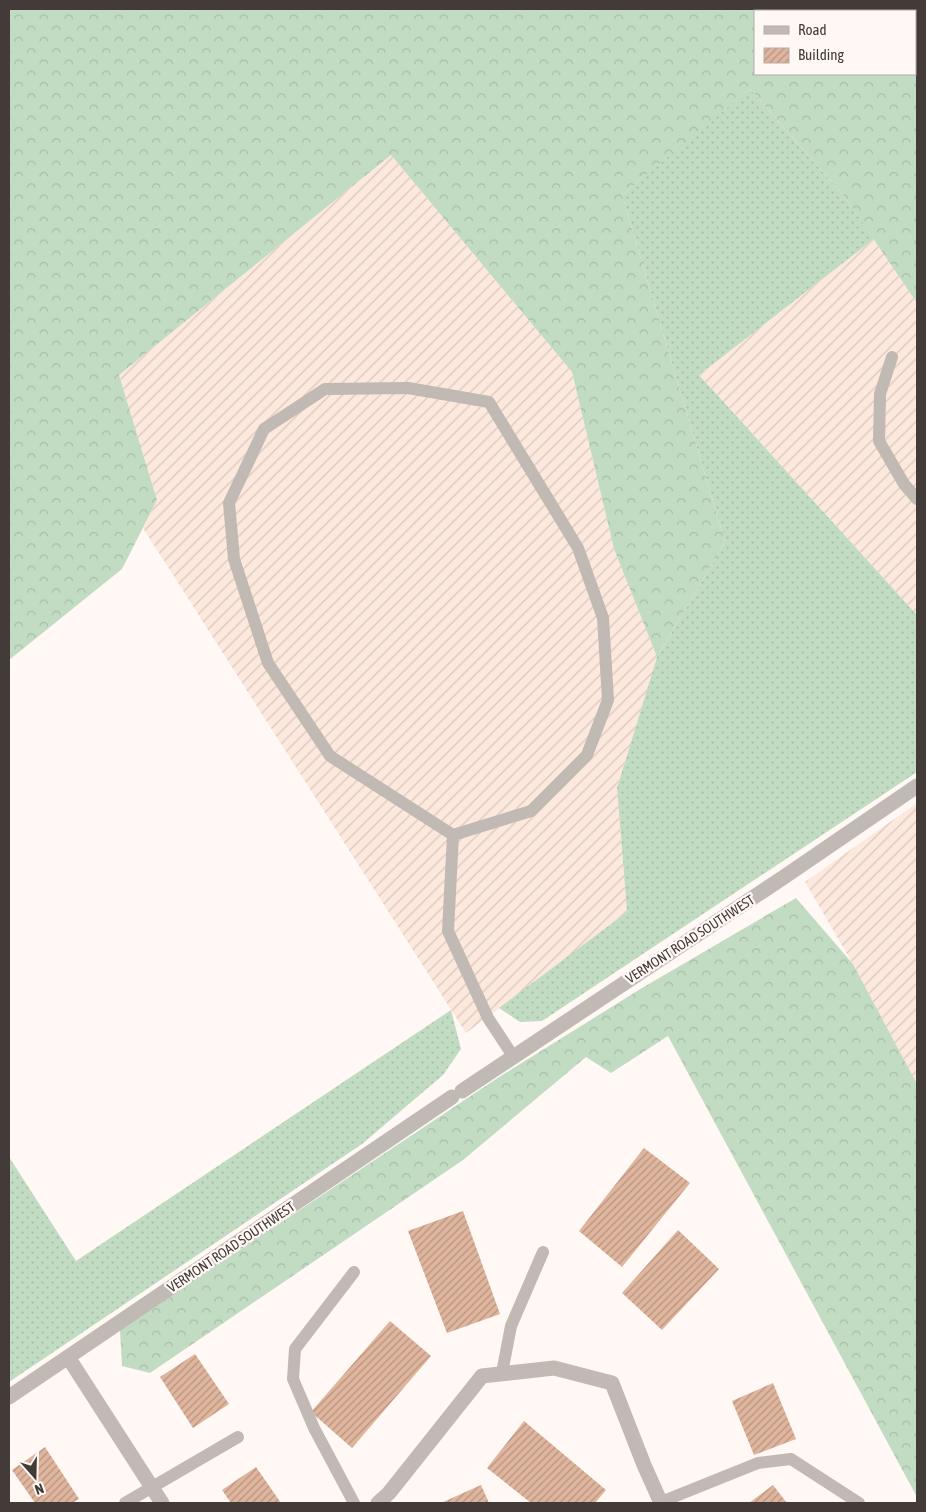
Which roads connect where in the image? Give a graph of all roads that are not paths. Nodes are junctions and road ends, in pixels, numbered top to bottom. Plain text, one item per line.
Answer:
1 (892, 358) dead end
2 (917, 499) edge
3 (917, 786) edge
4 (453, 835) junction
5 (513, 1056) junction
6 (542, 1252) dead end
7 (354, 1272) dead end
8 (68, 1357) junction
9 (502, 1373) junction
10 (9, 1396) edge
11 (238, 1437) dead end
12 (152, 1488) junction
13 (125, 1503) edge
14 (162, 1503) edge
15 (354, 1503) edge
16 (378, 1503) edge
17 (661, 1503) edge
18 (858, 1503) edge

1 - 2 lane
3 - 5 street, VERMONT ROAD SOUTHWEST
4 - 4 lane
4 - 5 lane
5 - 8 street, VERMONT ROAD SOUTHWEST
6 - 9 lane
7 - 15 lane
8 - 10 street, VERMONT ROAD SOUTHWEST
8 - 12 street
9 - 16 street
9 - 17 street
11 - 12 lane
12 - 13 lane
12 - 14 street
17 - 18 lane

